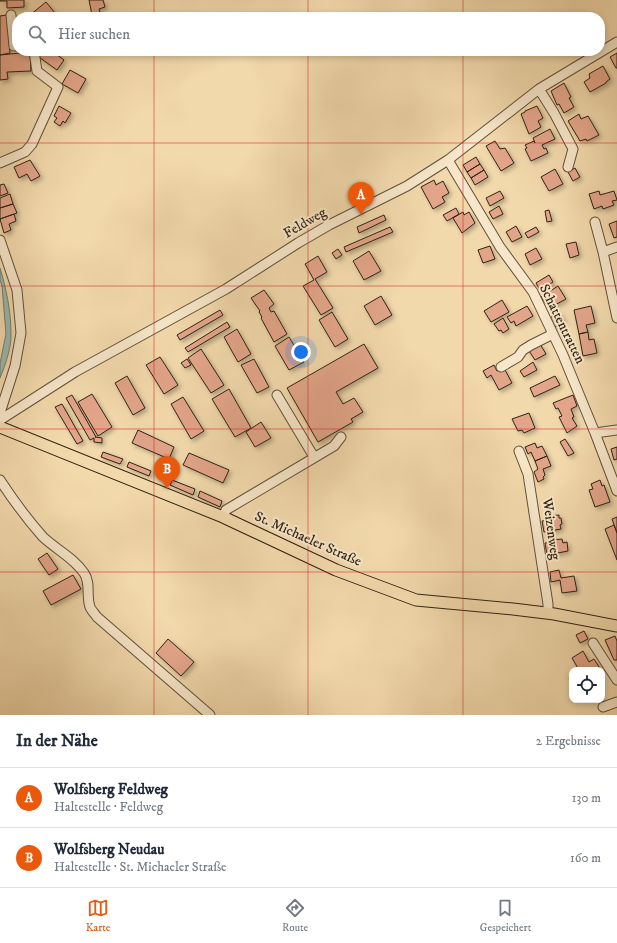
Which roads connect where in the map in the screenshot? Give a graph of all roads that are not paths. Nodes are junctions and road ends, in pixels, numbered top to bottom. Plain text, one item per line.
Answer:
1 (11, 15) dead end
2 (12, 25) edge
3 (617, 42) edge
4 (605, 49) edge
5 (35, 56) edge
6 (594, 56) edge
7 (539, 89) junction
8 (448, 160) junction
9 (0, 163) edge
10 (568, 167) dead end
11 (595, 222) dead end
12 (0, 240) edge
13 (617, 247) edge
14 (603, 252) junction
15 (617, 318) edge
16 (553, 334) junction
17 (501, 367) dead end
18 (277, 395) dead end
19 (0, 413) edge
20 (0, 420) edge
21 (0, 427) edge
22 (617, 430) edge
23 (595, 433) junction
24 (341, 437) dead end
25 (519, 451) dead end
26 (314, 458) junction
27 (0, 480) edge
28 (617, 491) edge
29 (223, 517) junction
30 (548, 613) junction
31 (617, 626) edge
32 (594, 643) dead end
33 (617, 680) edge
34 (617, 702) edge
35 (603, 707) dead end
36 (210, 715) edge

1 - 2 street
3 - 4 street, Feldweg
5 - 9 street
6 - 7 street, Feldweg
7 - 8 street, Feldweg
7 - 10 street
8 - 16 street, Schattentratten
8 - 20 street, Feldweg
11 - 14 street
12 - 19 street
13 - 14 street
14 - 15 street
16 - 17 street
16 - 23 street, Schattentratten
18 - 26 street
21 - 29 main road, St. Michaeler Straße
22 - 23 street
23 - 28 street, Schattentratten
24 - 26 street
25 - 30 street, Weizenweg
26 - 29 street
27 - 36 street
29 - 30 main road, St. Michaeler Straße
30 - 31 main road, St. Michaeler Straße
32 - 33 street
34 - 35 street

